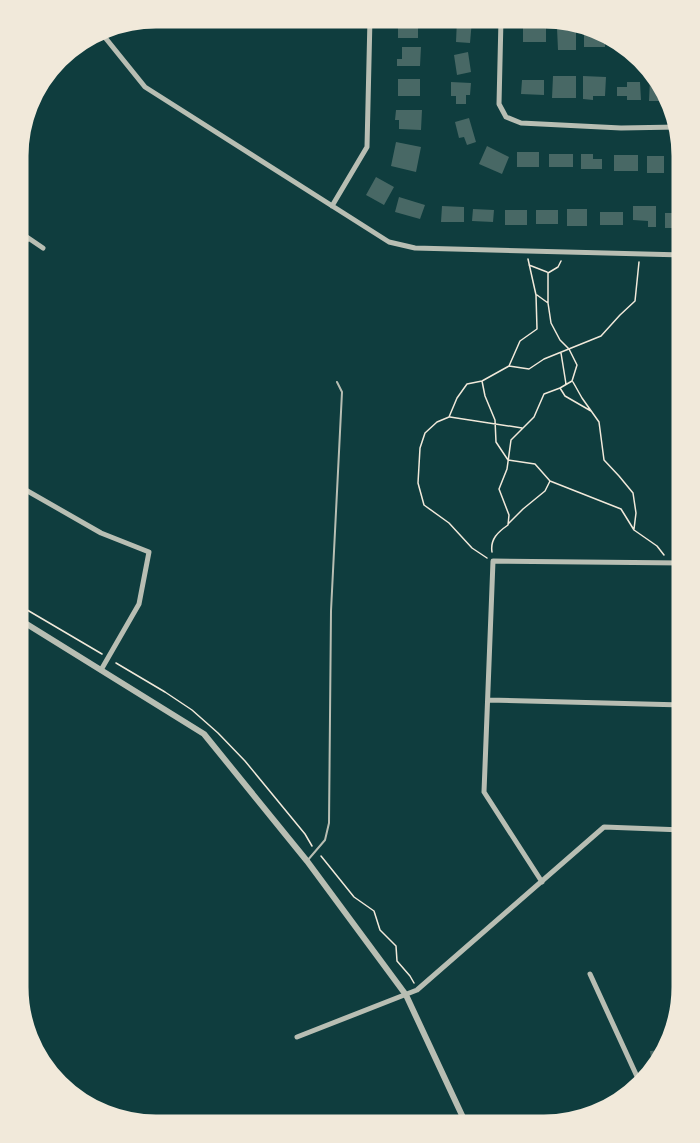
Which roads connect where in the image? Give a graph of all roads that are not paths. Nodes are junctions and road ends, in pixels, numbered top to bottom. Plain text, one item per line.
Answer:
1 (370, 27) edge
2 (501, 27) edge
3 (105, 38) edge
4 (670, 127) edge
5 (332, 206) junction
6 (28, 238) edge
7 (43, 248) dead end
8 (673, 255) edge
9 (337, 382) dead end
10 (27, 491) edge
11 (673, 563) edge
12 (27, 624) edge
13 (101, 670) junction
14 (488, 700) junction
15 (673, 705) edge
16 (673, 830) edge
17 (307, 861) junction
18 (542, 882) junction
19 (590, 974) dead end
20 (406, 995) junction
21 (297, 1037) dead end
22 (637, 1076) edge
23 (462, 1116) edge

1 - 5 street
2 - 4 street
3 - 5 street
5 - 8 street
6 - 7 street
9 - 17 lane
10 - 13 street
11 - 14 street
12 - 13 street
13 - 17 street
14 - 15 street
14 - 18 street
16 - 18 street
17 - 20 street
18 - 20 street
19 - 22 street
20 - 21 street
20 - 23 street

